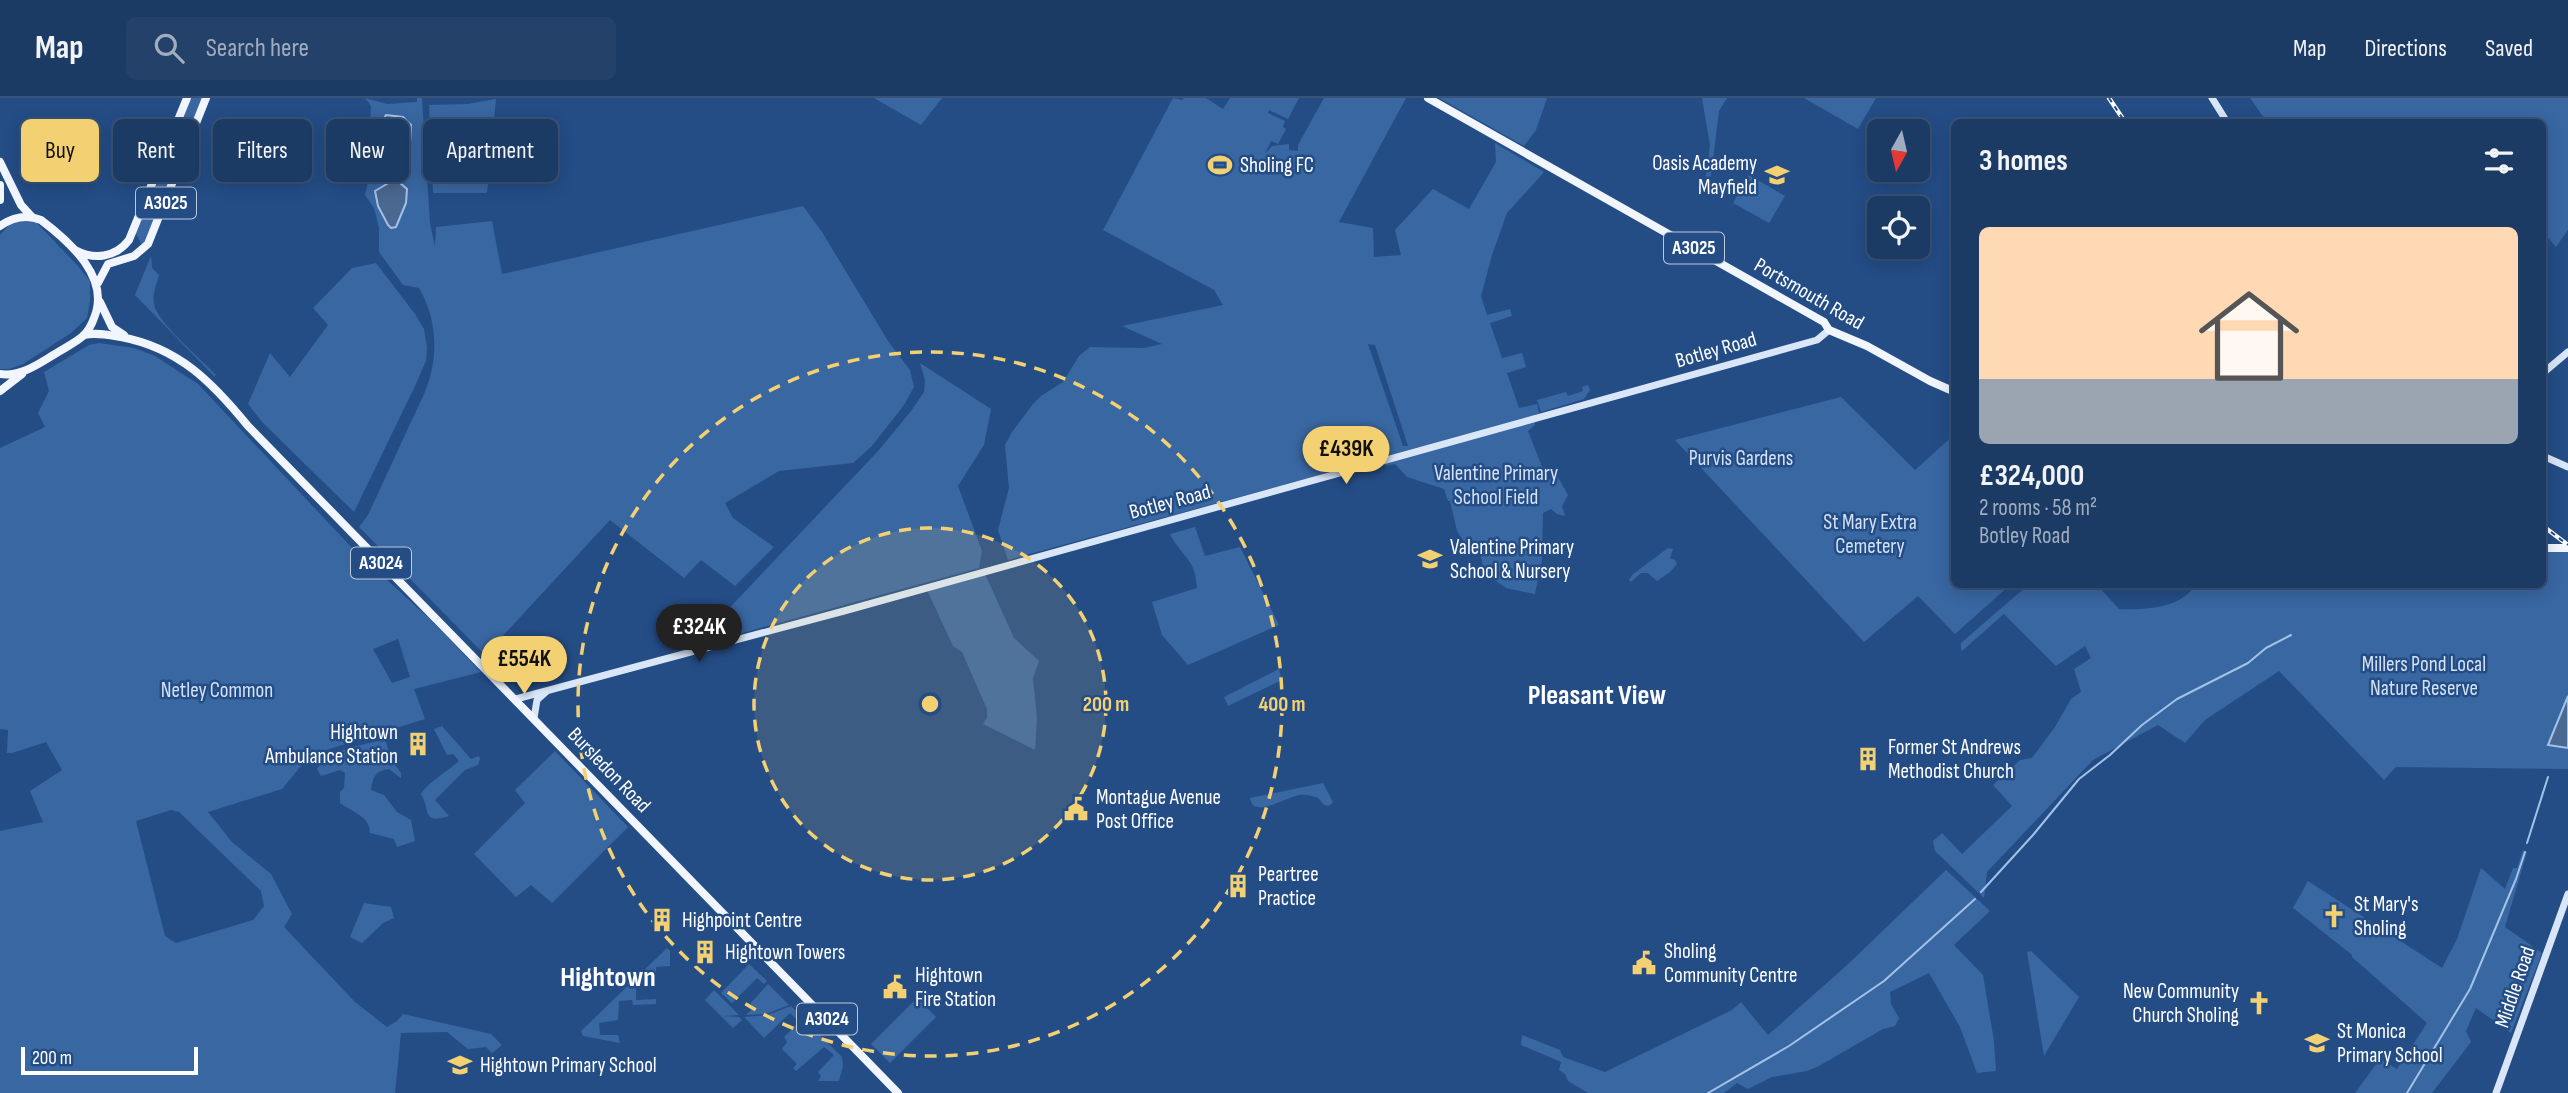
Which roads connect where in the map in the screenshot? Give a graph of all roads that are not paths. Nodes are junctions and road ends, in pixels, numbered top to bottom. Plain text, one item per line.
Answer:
1 (187, 98) edge
2 (206, 98) edge
3 (1428, 98) edge
4 (2212, 98) edge
5 (2225, 119) edge
6 (0, 162) edge
7 (0, 185) edge
8 (0, 200) edge
9 (33, 217) junction
10 (0, 226) edge
11 (70, 247) junction
12 (97, 283) junction
13 (99, 299) junction
14 (1829, 330) junction
15 (84, 335) junction
16 (135, 340) junction
17 (2568, 352) edge
18 (27, 370) junction
19 (2546, 370) edge
20 (0, 374) edge
21 (1951, 390) edge
22 (0, 391) edge
23 (2546, 457) edge
24 (2568, 467) edge
25 (2546, 548) edge
26 (2568, 548) edge
27 (547, 692) junction
28 (516, 699) junction
29 (534, 718) junction
30 (2568, 894) edge
31 (898, 1093) edge
32 (2497, 1093) edge

1 - 11 main road, A3025
2 - 12 main road, A3025
3 - 14 main road, Portsmouth Road / A3025
4 - 5 main road
6 - 9 main road
7 - 8 main road
9 - 10 main road
9 - 11 main road
11 - 12 main road
12 - 13 main road
13 - 15 main road
13 - 16 main road, Bursledon Road / A3024
14 - 21 main road, Portsmouth Road / A3025
14 - 27 main road, Botley Road
15 - 16 main road, Bursledon Road / A3024
15 - 18 main road
16 - 28 main road, Bursledon Road / A3024
17 - 19 main road
18 - 20 main road
18 - 22 main road
23 - 24 main road
25 - 26 main road
27 - 28 main road, Botley Road
27 - 29 main road
28 - 29 main road, Bursledon Road / A3024
29 - 31 main road, Bursledon Road / A3024
30 - 32 main road, Middle Road

